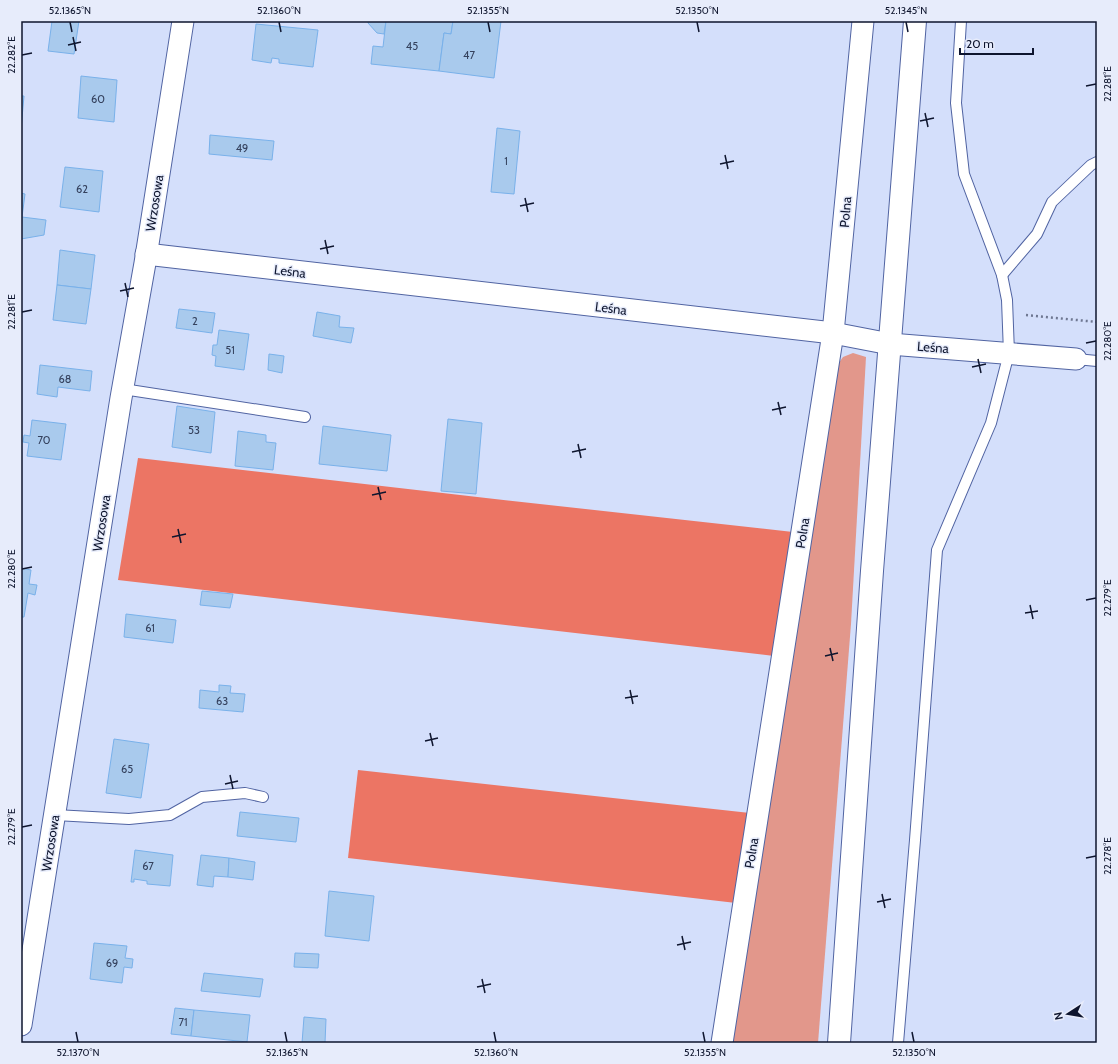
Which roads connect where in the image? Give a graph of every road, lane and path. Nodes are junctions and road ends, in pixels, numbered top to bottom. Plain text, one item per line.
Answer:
1 (183, 21) edge
2 (863, 21) edge
3 (915, 21) edge
4 (961, 21) edge
5 (1097, 162) edge
6 (146, 254) junction
7 (1002, 275) junction
8 (1008, 314) junction
9 (1097, 322) edge
10 (833, 333) junction
11 (890, 344) junction
12 (1009, 353) junction
13 (1076, 359) joint
14 (1097, 361) edge
15 (123, 389) junction
16 (305, 417) dead end
17 (263, 797) dead end
18 (55, 815) junction
19 (21, 1025) edge
20 (722, 1043) edge
21 (839, 1043) edge
22 (898, 1043) edge

1 - 6 street, Wrzosowa
2 - 10 street, Polna
3 - 11 main road
4 - 7 lane
5 - 7 lane
6 - 10 street, Leśna
6 - 15 street, Wrzosowa
7 - 8 lane
8 - 9 path
8 - 12 lane
10 - 11 street, Leśna
10 - 20 street, Polna
11 - 12 street, Leśna
11 - 21 main road
12 - 13 street, Leśna
12 - 22 lane
13 - 14 lane
15 - 16 lane
15 - 18 street, Wrzosowa
17 - 18 lane
18 - 19 street, Wrzosowa

